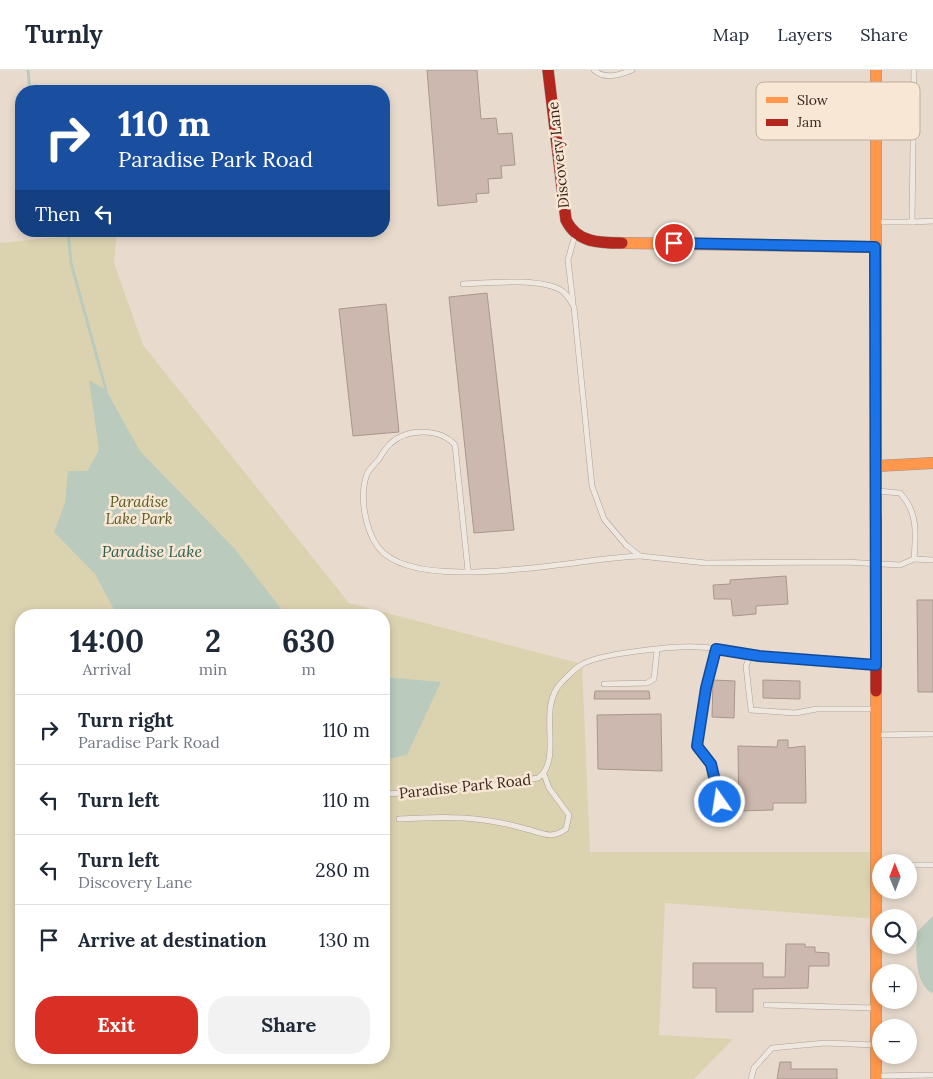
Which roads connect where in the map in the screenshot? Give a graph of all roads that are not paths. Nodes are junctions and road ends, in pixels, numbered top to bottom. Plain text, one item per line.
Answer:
1 (548, 70) edge
2 (594, 70) edge
3 (632, 70) edge
4 (876, 140) edge
5 (913, 140) edge
6 (876, 222) junction
7 (912, 222) junction
8 (933, 222) edge
9 (575, 235) junction
10 (875, 247) junction
11 (463, 284) dead end
12 (574, 307) junction
13 (933, 463) edge
14 (877, 466) junction
15 (876, 491) junction
16 (640, 556) junction
17 (914, 559) junction
18 (933, 560) edge
19 (876, 563) junction
20 (468, 572) junction
21 (716, 649) junction
22 (657, 650) junction
23 (751, 654) junction
24 (876, 665) junction
25 (604, 684) dead end
26 (876, 709) junction
27 (933, 734) edge
28 (876, 735) junction
29 (544, 774) junction
30 (390, 794) edge
31 (720, 802) dead end
32 (399, 819) dead end
33 (879, 854) edge
34 (918, 865) edge
35 (933, 865) edge
36 (878, 899) edge
37 (877, 964) edge
38 (766, 1005) dead end
39 (872, 1008) edge
40 (872, 1045) edge
41 (876, 1064) edge
42 (933, 1075) edge
43 (876, 1078) edge
44 (751, 1079) edge

1 - 9 street, Discovery Lane
2 - 3 lane
4 - 6 street
5 - 7 lane
6 - 7 lane
6 - 10 street
7 - 8 lane
9 - 10 street
9 - 12 lane
10 - 14 street
11 - 12 lane
12 - 16 lane
13 - 14 street
14 - 15 street
15 - 17 lane
15 - 19 street
16 - 19 lane
16 - 20 lane
17 - 18 lane
17 - 19 lane
19 - 24 street
20 - 20 lane
21 - 22 lane, Paradise Park Road
21 - 23 lane, Paradise Park Road
21 - 31 lane
22 - 25 lane
22 - 29 lane, Paradise Park Road
23 - 24 lane, Paradise Park Road
23 - 26 lane
24 - 26 street
26 - 28 street
27 - 28 lane
28 - 33 street
29 - 30 lane, Paradise Park Road
29 - 32 lane
34 - 35 lane
36 - 37 street
38 - 39 lane
40 - 44 lane
41 - 43 street
42 - 43 lane

